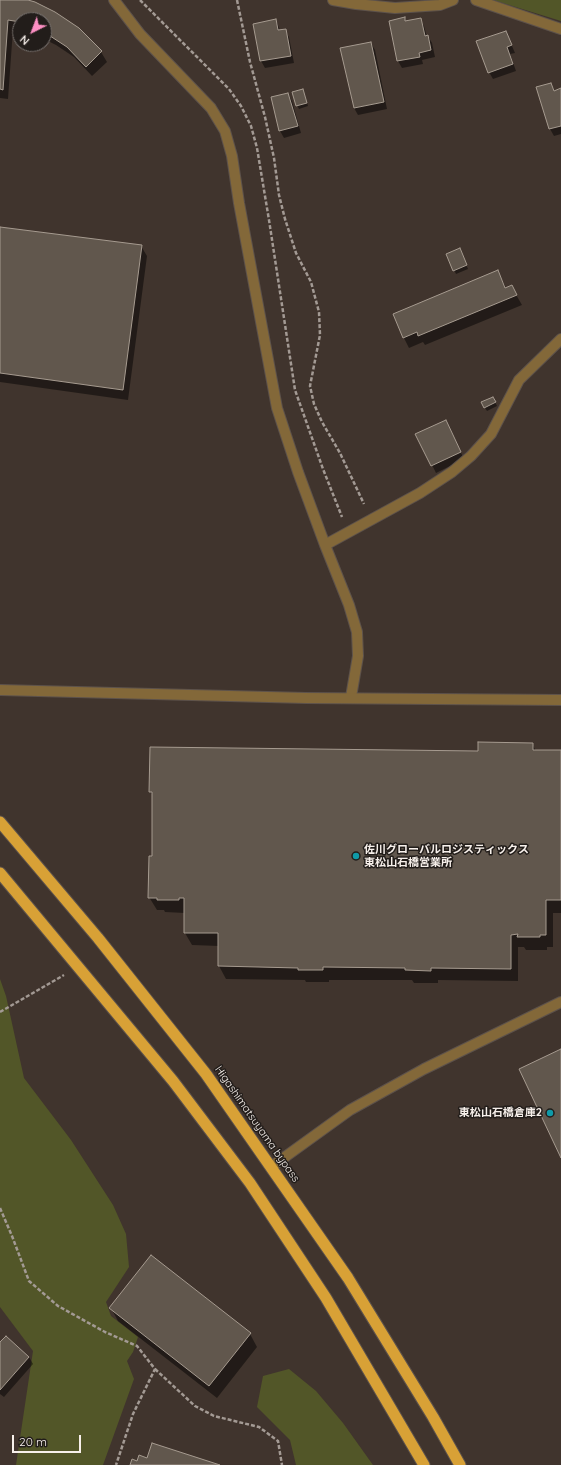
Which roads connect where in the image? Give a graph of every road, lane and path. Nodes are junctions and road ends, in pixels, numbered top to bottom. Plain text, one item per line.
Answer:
1 (238, 0) edge
2 (333, 0) edge
3 (453, 0) edge
4 (476, 0) edge
5 (116, 1) edge
6 (561, 29) edge
7 (561, 339) edge
8 (372, 520) junction
9 (325, 545) junction
10 (0, 690) edge
11 (351, 698) junction
12 (561, 700) edge
13 (0, 822) edge
14 (0, 873) edge
15 (78, 967) junction
16 (561, 1002) edge
17 (0, 1012) edge
18 (272, 1168) junction
19 (0, 1208) edge
20 (155, 1369) junction
21 (116, 1465) edge
22 (282, 1465) edge
23 (424, 1465) edge
24 (460, 1465) edge

1 - 8 path
2 - 3 street
4 - 6 street
5 - 9 street
7 - 8 street
8 - 9 street
9 - 11 street
10 - 11 street
11 - 12 street
13 - 18 highway, Higashimatsuyama bypass
14 - 15 highway
15 - 17 path
15 - 23 highway
16 - 18 street
18 - 24 highway, Higashimatsuyama bypass
19 - 20 path
20 - 21 path
20 - 22 path

